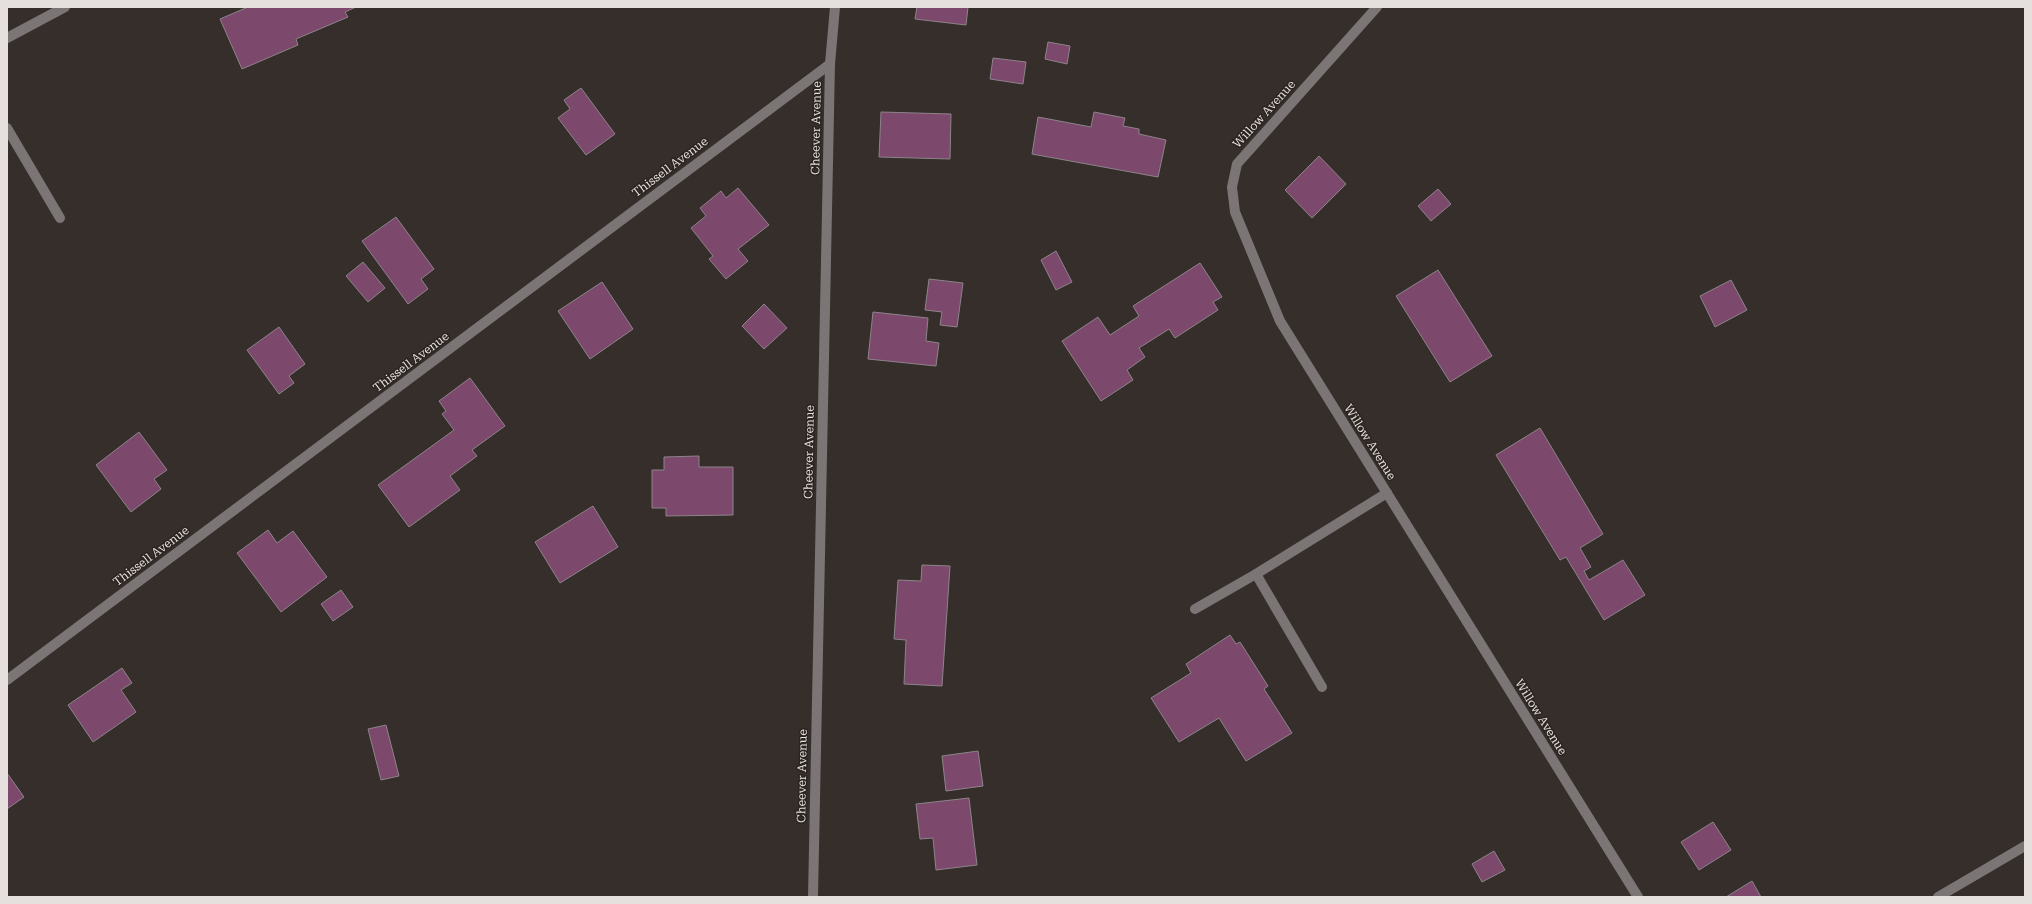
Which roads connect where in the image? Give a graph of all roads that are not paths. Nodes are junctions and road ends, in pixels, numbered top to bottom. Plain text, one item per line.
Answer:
1 (65, 7) edge
2 (835, 7) edge
3 (1377, 7) edge
4 (7, 38) edge
5 (830, 64) junction
6 (7, 128) edge
7 (60, 218) dead end
8 (1387, 493) junction
9 (1256, 574) junction
10 (1195, 609) dead end
11 (7, 680) edge
12 (1322, 687) dead end
13 (2025, 846) edge
14 (813, 897) edge
15 (1638, 897) edge
16 (1938, 897) edge

1 - 4 street
2 - 5 street, Cheever Avenue
3 - 8 street, Willow Avenue
5 - 11 street, Thissell Avenue
5 - 14 street, Cheever Avenue
6 - 7 street
8 - 9 street
8 - 15 street, Willow Avenue
9 - 10 street
9 - 12 street
13 - 16 street

